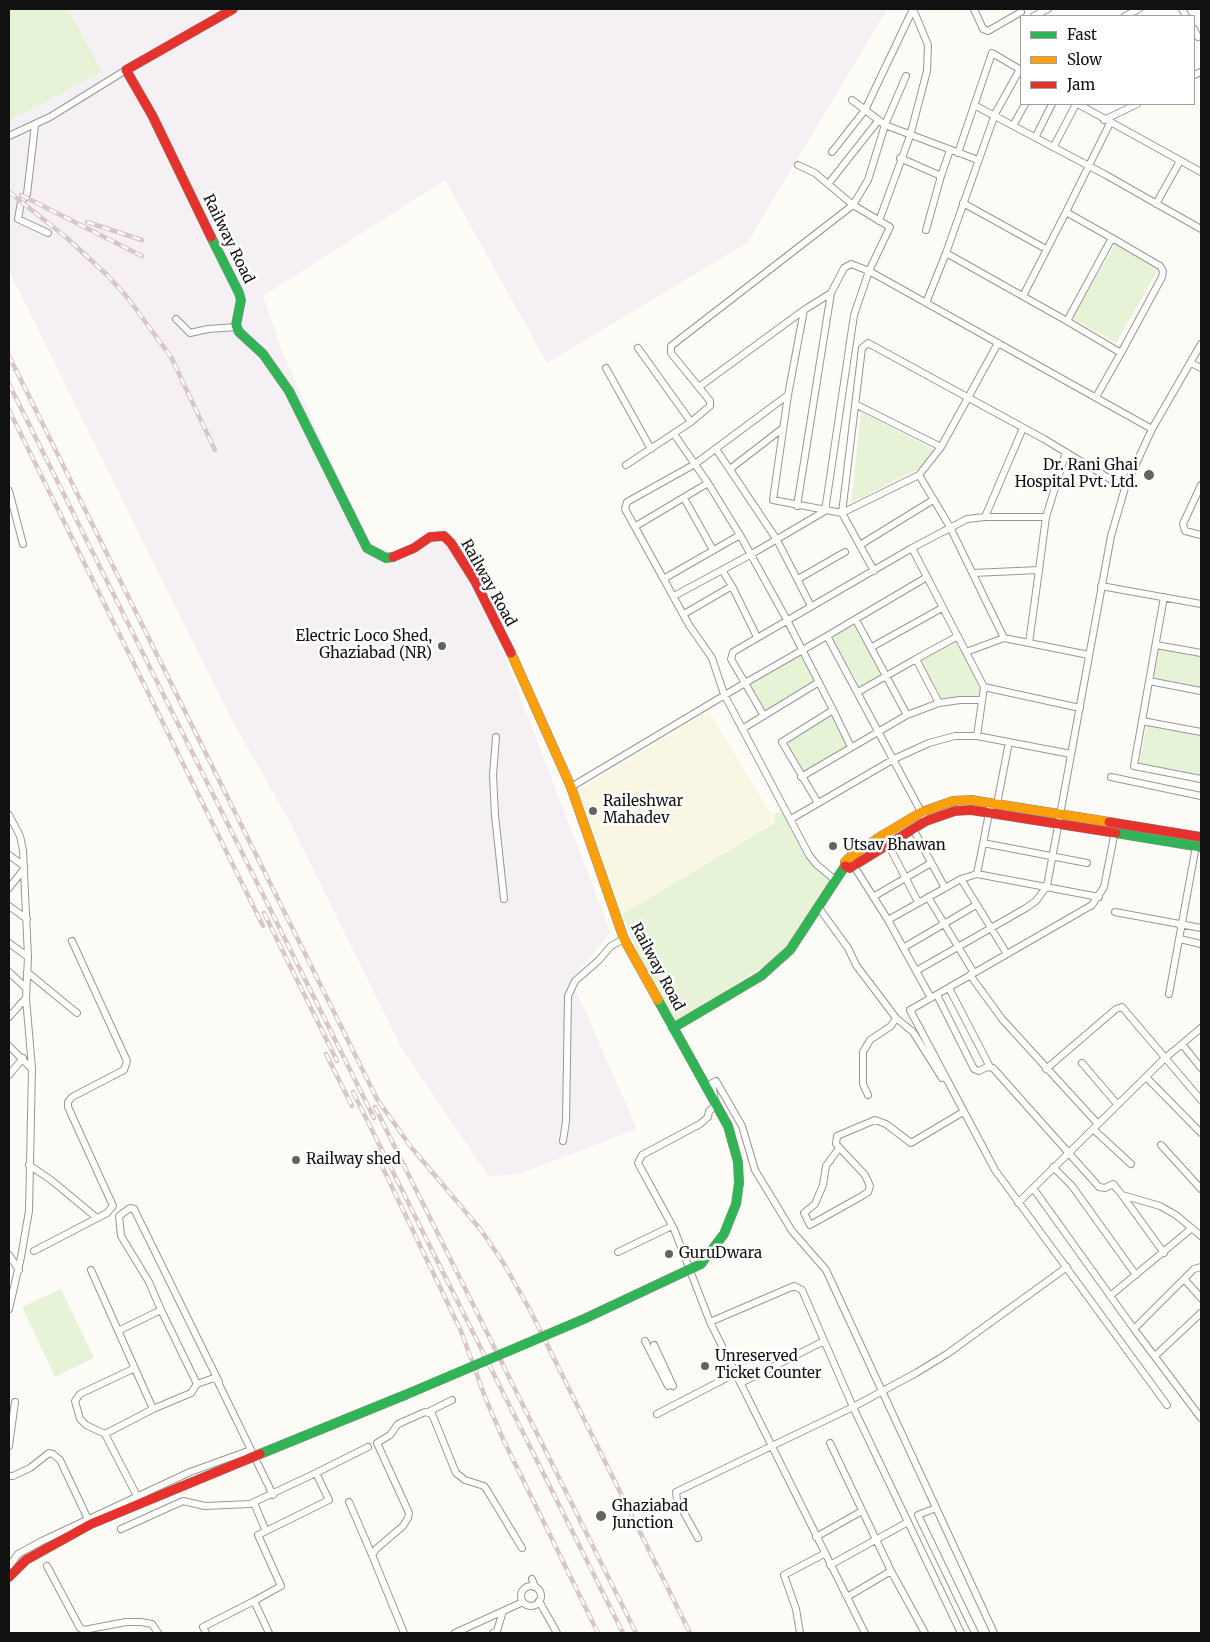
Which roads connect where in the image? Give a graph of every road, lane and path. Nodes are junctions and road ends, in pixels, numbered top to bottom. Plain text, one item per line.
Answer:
1 (233, 9) edge
2 (913, 9) edge
3 (974, 9) edge
4 (1047, 9) edge
5 (1139, 9) edge
6 (1021, 12) edge
7 (1036, 15) edge
8 (1127, 15) edge
9 (1020, 69) edge
10 (126, 70) junction
11 (906, 76) dead end
12 (852, 100) dead end
13 (974, 104) junction
14 (1024, 105) edge
15 (1052, 105) edge
16 (1076, 105) edge
17 (1079, 105) edge
18 (1126, 106) edge
19 (865, 110) junction
20 (994, 114) junction
21 (878, 120) junction
22 (1107, 121) junction
23 (1014, 124) junction
24 (886, 125) junction
25 (35, 126) junction
26 (9, 136) edge
27 (910, 136) junction
28 (1036, 136) junction
29 (1054, 146) junction
30 (950, 150) junction
31 (832, 152) dead end
32 (958, 153) junction
33 (900, 158) junction
34 (978, 160) junction
35 (1180, 161) junction
36 (1087, 164) junction
37 (798, 165) dead end
38 (1201, 172) edge
39 (942, 176) junction
40 (829, 183) junction
41 (963, 203) junction
42 (1156, 204) junction
43 (853, 205) junction
44 (1066, 212) junction
45 (879, 221) junction
46 (1201, 229) edge
47 (926, 230) dead end
48 (48, 233) dead end
49 (1112, 238) junction
50 (1046, 249) junction
51 (946, 253) junction
52 (869, 271) junction
53 (831, 293) junction
54 (1023, 296) junction
55 (926, 303) junction
56 (804, 310) junction
57 (176, 319) dead end
58 (1067, 321) junction
59 (236, 327) junction
60 (998, 343) junction
61 (1201, 344) edge
62 (638, 348) dead end
63 (1121, 353) junction
64 (1191, 363) junction
65 (606, 368) dead end
66 (1201, 368) edge
67 (699, 387) junction
68 (788, 395) junction
69 (1096, 397) junction
70 (970, 398) junction
71 (857, 405) junction
72 (691, 422) junction
73 (783, 428) junction
74 (1023, 428) junction
75 (1152, 429) junction
76 (674, 434) junction
77 (941, 446) junction
78 (652, 449) junction
79 (716, 449) junction
80 (1066, 452) junction
81 (626, 464) dead end
82 (695, 464) junction
83 (730, 469) junction
84 (919, 475) junction
85 (708, 483) junction
86 (1201, 485) edge
87 (1125, 488) junction
88 (9, 491) edge
89 (684, 498) junction
90 (934, 500) junction
91 (797, 506) junction
92 (825, 511) junction
93 (842, 513) junction
94 (985, 517) junction
95 (1046, 517) junction
96 (636, 526) junction
97 (950, 527) junction
98 (1201, 535) edge
99 (740, 536) junction
100 (777, 540) junction
101 (23, 544) dead end
102 (860, 545) junction
103 (912, 548) junction
104 (713, 550) junction
105 (845, 552) dead end
106 (750, 555) junction
107 (722, 570) junction
108 (1039, 570) junction
109 (874, 571) junction
110 (973, 572) junction
111 (665, 578) junction
112 (926, 578) junction
113 (798, 579) junction
114 (732, 586) junction
115 (1101, 586) junction
116 (674, 596) junction
117 (1164, 597) junction
118 (1201, 604) edge
119 (811, 606) junction
120 (942, 608) junction
121 (684, 614) junction
122 (787, 620) junction
123 (856, 620) junction
124 (827, 636) junction
125 (958, 636) junction
126 (757, 637) junction
127 (1004, 638) junction
128 (1029, 643) junction
129 (1156, 645) junction
130 (872, 647) junction
131 (802, 649) junction
132 (966, 652) junction
133 (1201, 653) edge
134 (1089, 655) junction
135 (916, 659) junction
136 (887, 675) junction
137 (1149, 681) junction
138 (819, 682) junction
139 (745, 683) junction
140 (984, 686) junction
141 (1201, 691) edge
142 (858, 692) junction
143 (724, 694) junction
144 (982, 700) junction
145 (939, 703) junction
146 (1080, 708) junction
147 (833, 710) junction
148 (908, 715) junction
149 (764, 716) junction
150 (1142, 721) junction
151 (742, 729) junction
152 (879, 731) junction
153 (1201, 732) edge
154 (977, 736) junction
155 (496, 737) dead end
156 (1009, 742) junction
157 (851, 747) junction
158 (1071, 754) junction
159 (894, 759) junction
160 (801, 777) junction
161 (1111, 777) dead end
162 (1201, 779) edge
163 (571, 786) junction
164 (1201, 796) edge
165 (818, 803) junction
166 (994, 804) junction
167 (922, 812) junction
168 (989, 813) junction
169 (9, 815) edge
170 (1062, 816) junction
171 (791, 819) junction
172 (926, 821) junction
173 (1117, 824) junction
174 (1060, 826) junction
175 (914, 829) junction
176 (1115, 833) junction
177 (1201, 837) edge
178 (984, 843) junction
179 (888, 844) junction
180 (1199, 847) edge
181 (9, 855) edge
182 (1054, 858) junction
183 (848, 863) junction
184 (931, 863) junction
185 (1087, 863) dead end
186 (24, 867) junction
187 (977, 874) junction
188 (905, 878) junction
189 (961, 879) junction
190 (835, 880) junction
191 (1047, 886) junction
192 (9, 888) edge
193 (945, 888) junction
194 (873, 897) junction
195 (928, 897) junction
196 (1099, 897) junction
197 (504, 899) dead end
198 (918, 902) junction
199 (976, 905) junction
200 (9, 906) edge
201 (819, 908) junction
202 (1115, 912) dead end
203 (27, 919) junction
204 (888, 920) junction
205 (944, 923) junction
206 (1183, 923) junction
207 (1201, 928) edge
208 (991, 930) junction
209 (624, 939) junction
210 (1180, 939) junction
211 (72, 941) dead end
212 (9, 943) edge
213 (1201, 944) edge
214 (903, 948) junction
215 (959, 948) junction
216 (1007, 954) junction
217 (28, 957) junction
218 (9, 972) edge
219 (27, 972) junction
220 (916, 972) junction
221 (972, 974) junction
222 (26, 988) junction
223 (949, 988) junction
224 (1169, 994) dead end
225 (934, 997) junction
226 (26, 998) junction
227 (77, 1013) dead end
228 (9, 1017) edge
229 (896, 1018) junction
230 (673, 1028) junction
231 (1201, 1028) edge
232 (1182, 1044) junction
233 (9, 1046) edge
234 (24, 1058) junction
235 (1164, 1059) junction
236 (1082, 1063) dead end
237 (990, 1067) junction
238 (32, 1068) junction
239 (1201, 1068) edge
240 (1046, 1069) junction
241 (9, 1075) edge
242 (1146, 1077) junction
243 (868, 1095) dead end
244 (956, 1099) junction
245 (1201, 1100) edge
246 (1118, 1104) junction
247 (718, 1109) junction
248 (964, 1112) junction
249 (1095, 1126) junction
250 (1201, 1133) edge
251 (562, 1141) dead end
252 (1160, 1145) dead end
253 (839, 1148) junction
254 (1070, 1152) junction
255 (1132, 1164) dead end
256 (29, 1165) junction
257 (1053, 1167) junction
258 (1033, 1188) junction
259 (1201, 1189) edge
260 (1122, 1195) junction
261 (1018, 1203) junction
262 (96, 1218) junction
263 (672, 1226) junction
264 (1192, 1228) junction
265 (1201, 1236) edge
266 (34, 1250) dead end
267 (618, 1252) dead end
268 (1164, 1252) junction
269 (9, 1255) edge
270 (1067, 1267) junction
271 (1201, 1267) edge
272 (19, 1270) junction
273 (91, 1270) dead end
274 (1136, 1275) junction
275 (1184, 1280) junction
276 (1110, 1296) junction
277 (1201, 1298) edge
278 (9, 1309) edge
279 (161, 1310) junction
280 (1201, 1313) edge
281 (710, 1322) junction
282 (1134, 1329) junction
283 (118, 1331) junction
284 (645, 1341) dead end
285 (824, 1341) junction
286 (654, 1346) dead end
287 (1155, 1356) junction
288 (135, 1368) junction
289 (736, 1373) junction
290 (219, 1382) junction
291 (741, 1383) junction
292 (197, 1384) junction
293 (882, 1392) junction
294 (452, 1400) dead end
295 (16, 1402) dead end
296 (1167, 1406) dead end
297 (853, 1407) junction
298 (153, 1409) junction
299 (428, 1412) junction
300 (656, 1414) dead end
301 (1201, 1418) edge
302 (105, 1434) junction
303 (830, 1443) dead end
304 (9, 1446) edge
305 (771, 1446) junction
306 (368, 1447) dead end
307 (251, 1450) junction
308 (316, 1473) junction
309 (9, 1476) edge
310 (272, 1495) junction
311 (137, 1496) junction
312 (349, 1502) dead end
313 (254, 1503) junction
314 (936, 1508) junction
315 (862, 1511) junction
316 (918, 1515) junction
317 (87, 1516) dead end
318 (907, 1521) junction
319 (121, 1529) dead end
320 (266, 1530) junction
321 (816, 1537) junction
322 (698, 1538) dead end
323 (875, 1538) junction
324 (522, 1548) dead end
325 (824, 1554) junction
326 (372, 1555) junction
327 (830, 1565) junction
328 (47, 1566) dead end
329 (9, 1567) edge
330 (892, 1572) junction
331 (9, 1577) edge
332 (532, 1579) dead end
333 (535, 1586) junction
334 (847, 1597) junction
335 (254, 1601) junction
336 (539, 1601) junction
337 (522, 1602) junction
338 (503, 1611) junction
339 (158, 1633) edge
340 (206, 1633) edge
341 (269, 1633) edge
342 (404, 1633) edge
343 (455, 1633) edge
344 (493, 1633) edge
345 (557, 1633) edge
346 (800, 1633) edge
347 (865, 1633) edge
348 (925, 1633) edge
349 (961, 1633) edge
350 (975, 1633) edge
351 (994, 1633) edge

1 - 10 street
2 - 19 street
2 - 27 street
3 - 6 street
4 - 7 street
5 - 8 street
9 - 13 street
9 - 20 street
10 - 25 street
10 - 59 street, Railway Road
11 - 24 street
12 - 19 street
13 - 20 street
13 - 32 street
14 - 23 street
15 - 28 street
16 - 29 street
17 - 22 street
18 - 22 street
19 - 21 street
19 - 31 street
20 - 23 street
20 - 34 street
21 - 24 street
21 - 40 street
22 - 35 street
22 - 36 street
23 - 28 street
24 - 27 street
24 - 43 street
25 - 26 street
25 - 48 street
27 - 30 street
27 - 33 street
28 - 29 street
29 - 36 street
30 - 32 street
30 - 39 street
32 - 34 street
33 - 39 street
33 - 45 street
34 - 41 street
35 - 38 street
35 - 42 street
36 - 42 street
36 - 44 street
37 - 40 street
39 - 47 street
40 - 43 street
41 - 50 street
41 - 51 street
42 - 46 street
43 - 45 street
43 - 67 street
44 - 49 street
44 - 50 street
45 - 52 street
49 - 58 street
49 - 63 street
50 - 54 street
51 - 54 street
51 - 55 street
52 - 53 street
52 - 55 street
52 - 92 street
53 - 56 street
53 - 91 street
54 - 58 street
55 - 60 street
56 - 67 street
56 - 68 street
57 - 59 street
58 - 63 street
59 - 163 street, Railway Road
60 - 69 street
60 - 70 street
61 - 64 street
62 - 72 street
63 - 69 street
64 - 66 street
64 - 75 street
65 - 78 street
67 - 72 street
68 - 73 street
68 - 79 street
69 - 75 street
70 - 71 street
70 - 74 street
70 - 77 street
71 - 77 street
71 - 93 street
72 - 76 street
73 - 83 street
73 - 91 street
74 - 80 street
74 - 94 street
75 - 87 street
76 - 78 street
76 - 82 street
77 - 84 street
78 - 81 street
79 - 82 street
79 - 83 street
80 - 87 street
80 - 95 street
82 - 85 street
82 - 96 street
83 - 100 street
84 - 90 street
84 - 93 street
85 - 89 street
85 - 99 street
86 - 98 street
87 - 115 street
88 - 101 street
89 - 96 street
89 - 104 street
90 - 97 street
90 - 102 street
91 - 92 street
92 - 93 street
92 - 100 street
93 - 102 street
94 - 95 street
94 - 97 street
95 - 108 street
96 - 111 street
97 - 103 street
97 - 110 street
99 - 104 street
99 - 106 street
100 - 106 street
100 - 113 street
102 - 109 street
103 - 109 street
103 - 112 street
104 - 111 street
105 - 113 street
106 - 107 street
106 - 122 street
107 - 114 street
107 - 116 street
108 - 110 street
108 - 128 street
109 - 119 street
110 - 127 street
111 - 116 street
112 - 120 street
112 - 123 street
113 - 119 street
114 - 121 street
114 - 126 street
115 - 117 street
115 - 134 street
116 - 121 street
117 - 118 street
117 - 129 street
119 - 122 street
120 - 125 street
120 - 130 street
121 - 143 street
122 - 126 street
122 - 131 street
123 - 124 street
123 - 130 street
124 - 131 street
124 - 142 street
125 - 132 street
125 - 135 street
126 - 139 street
127 - 128 street
127 - 132 street
128 - 134 street
129 - 133 street
129 - 137 street
130 - 136 street
131 - 138 street
131 - 139 street
132 - 140 street
134 - 146 street
135 - 136 street
135 - 145 street
136 - 142 street
136 - 148 street
137 - 141 street
137 - 150 street
138 - 147 street
138 - 149 street
139 - 143 street
139 - 149 street
140 - 144 street
140 - 146 street
142 - 152 street
143 - 151 street
143 - 163 street
144 - 145 street
144 - 154 street
145 - 148 street
146 - 158 street
147 - 157 street
147 - 160 street
148 - 152 street
149 - 151 street
150 - 153 street
150 - 162 street
151 - 171 street
152 - 157 street
152 - 159 street
154 - 156 street
154 - 159 street
155 - 197 street
156 - 158 street
156 - 166 street
157 - 160 street
158 - 170 street
159 - 165 street
159 - 167 street
160 - 165 street
161 - 164 street
163 - 209 street, Railway Road
165 - 171 street
166 - 167 street
166 - 168 street
166 - 170 street
167 - 172 street
167 - 183 street
168 - 172 street
168 - 174 street
168 - 178 street
169 - 186 street
170 - 173 street
170 - 174 street
171 - 190 street
172 - 175 street
173 - 176 street
173 - 177 street
174 - 176 street
174 - 182 street
175 - 179 street
175 - 184 street
176 - 180 street
176 - 196 street
178 - 182 street
178 - 187 street
179 - 183 street
179 - 188 street
180 - 206 street
181 - 186 street
182 - 185 street
182 - 191 street
183 - 190 street, Railway Road
183 - 194 street
184 - 188 street
184 - 193 street
186 - 192 street
186 - 203 street
187 - 189 street
187 - 191 street
188 - 194 street
188 - 198 street
189 - 193 street
189 - 199 street
190 - 201 street, Railway Road
191 - 196 street
191 - 208 street
193 - 195 street
194 - 204 street
195 - 198 street
195 - 205 street
196 - 216 street
198 - 204 street
199 - 205 street
199 - 208 street
200 - 203 street
201 - 229 street
201 - 230 street, Railway Road
202 - 206 street
203 - 217 street
204 - 214 street
205 - 214 street
205 - 215 street
206 - 207 street
206 - 210 street
208 - 215 street
208 - 216 street
209 - 230 street, Railway Road
209 - 251 street
210 - 213 street
210 - 224 street
211 - 262 street
212 - 217 street
214 - 220 street
215 - 220 street
215 - 221 street
216 - 221 street
217 - 219 street
218 - 222 street
219 - 222 street
219 - 227 street
220 - 225 street
221 - 223 street
221 - 240 street
222 - 226 street
223 - 225 street
223 - 237 street
225 - 237 street
225 - 244 street
226 - 228 street
226 - 238 street
229 - 243 street
229 - 244 street
230 - 247 street, Railway Road
231 - 232 street
232 - 235 street
232 - 239 street
233 - 234 street
234 - 238 street
234 - 241 street
235 - 240 street
235 - 242 street
235 - 245 street
236 - 246 street
237 - 254 street
238 - 256 street
240 - 249 street
242 - 246 street
242 - 250 street
244 - 248 street
246 - 249 street
247 - 263 street
247 - 293 street
247 - 331 street, Railway Road, bridge
248 - 253 street
248 - 261 street
249 - 254 street
249 - 255 street
252 - 259 street
253 - 253 street
254 - 257 street
254 - 260 street
256 - 262 street
256 - 272 street
257 - 258 street
257 - 274 street
258 - 261 street
258 - 276 street
260 - 264 street
260 - 268 street
261 - 270 street
262 - 266 street
263 - 267 street
263 - 281 street
264 - 265 street
264 - 268 street
268 - 274 street
269 - 272 street
270 - 293 street
270 - 296 street
271 - 275 street
272 - 278 street
273 - 283 street
274 - 276 street
275 - 277 street
275 - 282 street
276 - 282 street
279 - 283 street
279 - 290 street
279 - 292 street
280 - 287 street
281 - 285 street
281 - 289 street
282 - 287 street
283 - 288 street
284 - 286 street
285 - 291 street
285 - 297 street
287 - 301 street
288 - 298 street
288 - 302 street
289 - 291 street
289 - 300 street
290 - 292 street
290 - 307 street
291 - 305 street
292 - 298 street
293 - 297 street
293 - 314 street
294 - 299 street
295 - 304 street
297 - 305 street
297 - 318 street
298 - 302 street
299 - 324 street
299 - 326 street
302 - 311 street
303 - 315 street
305 - 321 street
305 - 322 street
306 - 308 street
307 - 310 street
307 - 311 street
308 - 310 street
308 - 320 street
309 - 317 street
310 - 313 street
311 - 329 street
312 - 326 street
313 - 319 street
313 - 320 street
314 - 316 street
314 - 351 street
315 - 321 street
315 - 323 street
316 - 318 street
316 - 350 street
318 - 323 street
318 - 349 street
320 - 335 street
321 - 325 street
323 - 327 street
323 - 330 street
325 - 327 street
325 - 346 street
326 - 342 street
327 - 334 street
328 - 339 street
330 - 334 street
330 - 348 street
332 - 333 street
333 - 336 street
333 - 337 street
334 - 347 street
335 - 340 street
335 - 341 street
336 - 337 street
336 - 345 street
337 - 338 street
338 - 343 street
338 - 344 street

